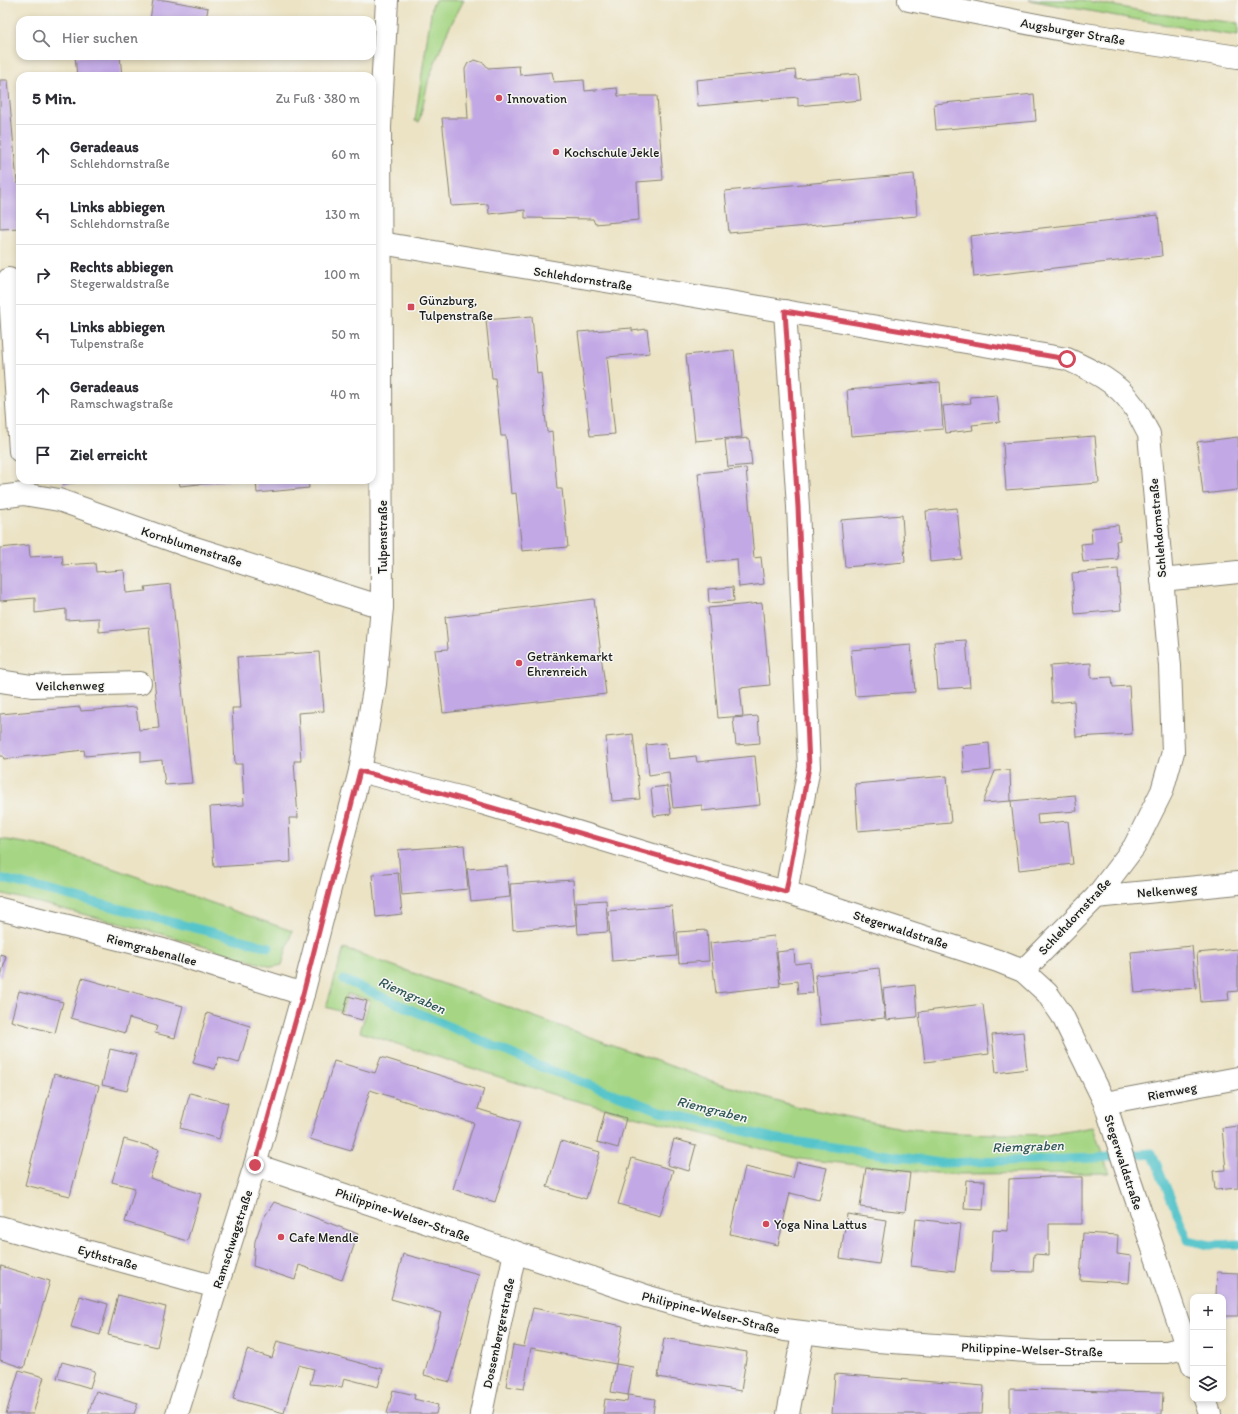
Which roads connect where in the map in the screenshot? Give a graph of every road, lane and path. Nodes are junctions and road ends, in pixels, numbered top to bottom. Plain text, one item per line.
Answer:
1 (387, 0) edge
2 (909, 0) edge
3 (1238, 57) edge
4 (381, 243) junction
5 (9, 279) dead end
6 (785, 311) junction
7 (16, 388) edge
8 (22, 487) edge
9 (0, 497) edge
10 (1238, 572) edge
11 (1162, 580) junction
12 (382, 607) junction
13 (0, 682) edge
14 (140, 683) dead end
15 (360, 771) junction
16 (1238, 884) edge
17 (786, 892) junction
18 (1096, 897) junction
19 (0, 909) edge
20 (1023, 971) junction
21 (303, 994) junction
22 (1238, 1078) edge
23 (1106, 1104) junction
24 (255, 1165) junction
25 (0, 1227) edge
26 (515, 1252) junction
27 (216, 1287) junction
28 (803, 1334) junction
29 (1190, 1356) edge
30 (1206, 1402) edge
31 (177, 1414) edge
32 (481, 1414) edge
33 (788, 1414) edge
34 (1210, 1414) edge

1 - 4 street, Tulpenstraße
2 - 3 street, Augsburger Straße
4 - 6 street, Schlehdornstraße
4 - 12 street, Tulpenstraße
5 - 7 street
6 - 11 street, Schlehdornstraße
6 - 17 street
8 - 9 street, Kornblumenstraße
8 - 12 street, Kornblumenstraße
10 - 11 street
11 - 18 street, Schlehdornstraße
12 - 15 street, Tulpenstraße
13 - 14 street, Veilchenweg
15 - 17 street, Stegerwaldstraße
15 - 21 street, Tulpenstraße
16 - 18 street, Nelkenweg
17 - 20 street, Stegerwaldstraße
18 - 20 street, Schlehdornstraße
19 - 21 street, Riemgrabenallee
20 - 23 street, Stegerwaldstraße
21 - 24 street, Ramschwagstraße
22 - 23 street, Riemweg
23 - 29 street, Stegerwaldstraße
24 - 26 street, Philippine-Welser-Straße
24 - 27 street, Ramschwagstraße
25 - 27 street, Eythstraße
26 - 28 street, Philippine-Welser-Straße
26 - 32 street, Dossenbergerstraße
27 - 31 street, Ramschwagstraße
28 - 29 street, Philippine-Welser-Straße
28 - 33 street
30 - 34 street

